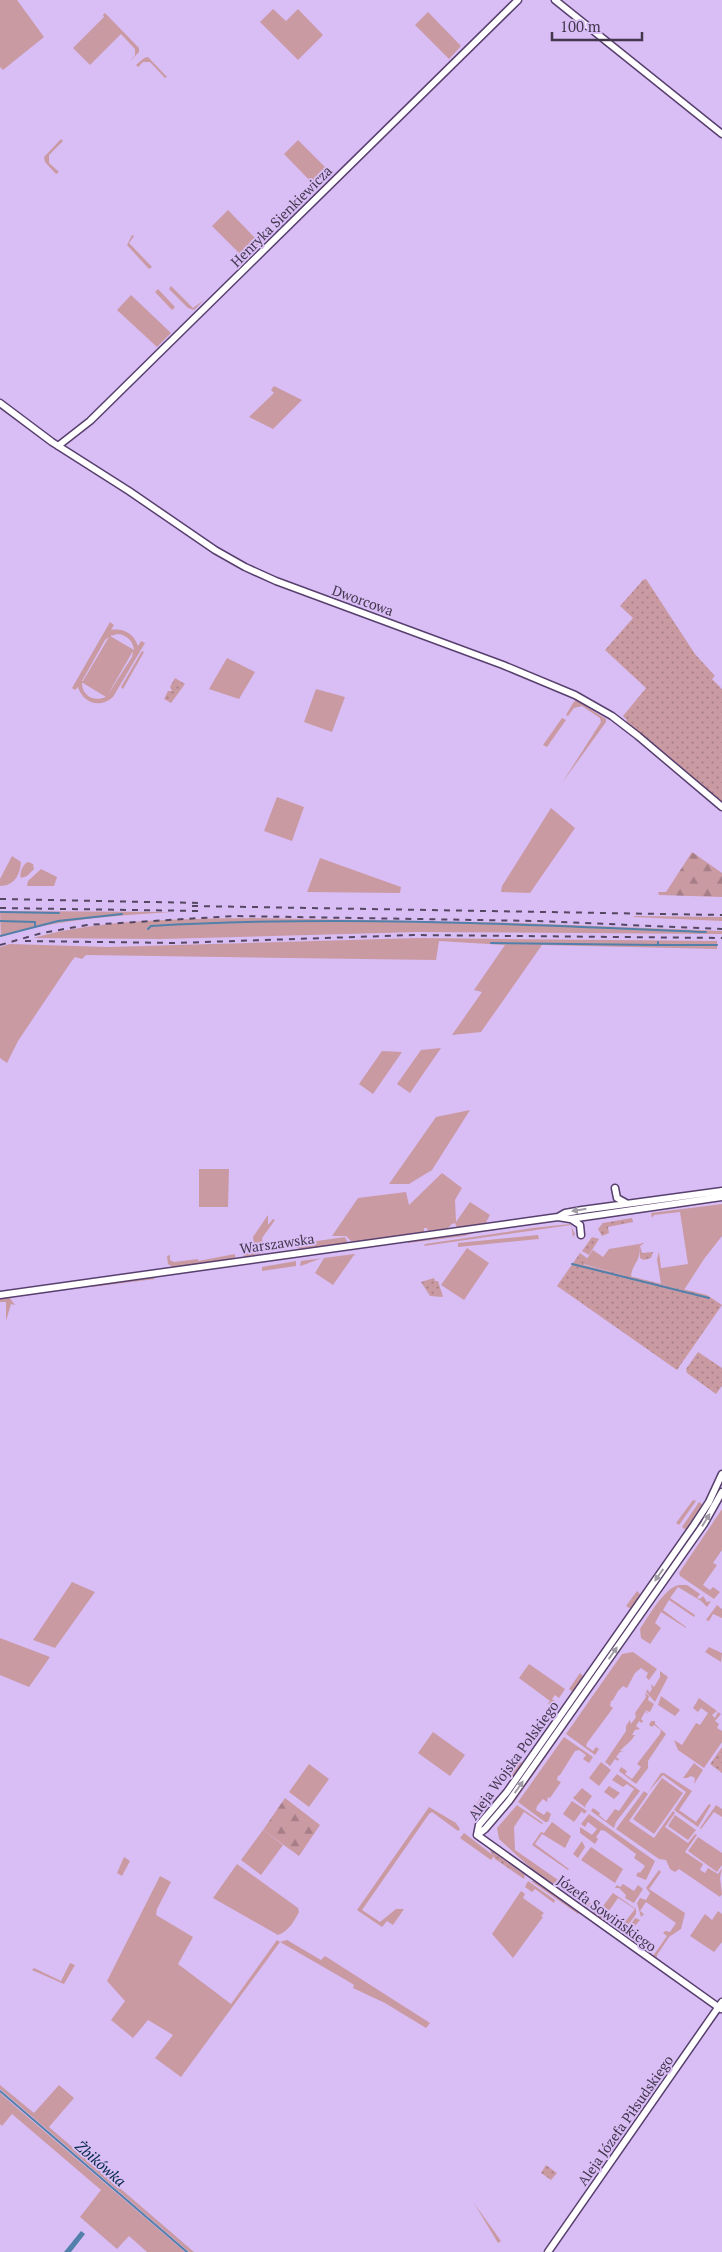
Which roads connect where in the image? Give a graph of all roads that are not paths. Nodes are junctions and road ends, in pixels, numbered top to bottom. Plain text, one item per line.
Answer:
1 (518, 0) edge
2 (555, 0) edge
3 (722, 134) edge
4 (0, 403) edge
5 (58, 446) junction
6 (722, 807) edge
7 (615, 1188) dead end
8 (722, 1190) edge
9 (722, 1197) edge
10 (627, 1204) junction
11 (558, 1217) junction
12 (570, 1219) junction
13 (581, 1235) dead end
14 (0, 1295) edge
15 (722, 1474) edge
16 (722, 1492) edge
17 (477, 1835) junction
18 (721, 2006) edge
19 (548, 2252) edge

1 - 5 street, Henryka Sienkiewicza
2 - 3 street
4 - 5 street, Dworcowa
5 - 6 street, Dworcowa
7 - 10 street
8 - 10 street, Warszawska
9 - 12 street, Warszawska
10 -> 11 street, Warszawska
11 - 12 street, Warszawska
11 - 14 street, Warszawska
12 - 13 street
15 -> 17 street, Aleja Wojska Polskiego
17 -> 16 street, Aleja Wojska Polskiego
17 - 18 street, Józefa Sowińskiego
18 - 19 street, Aleja Józefa Piłsudskiego

